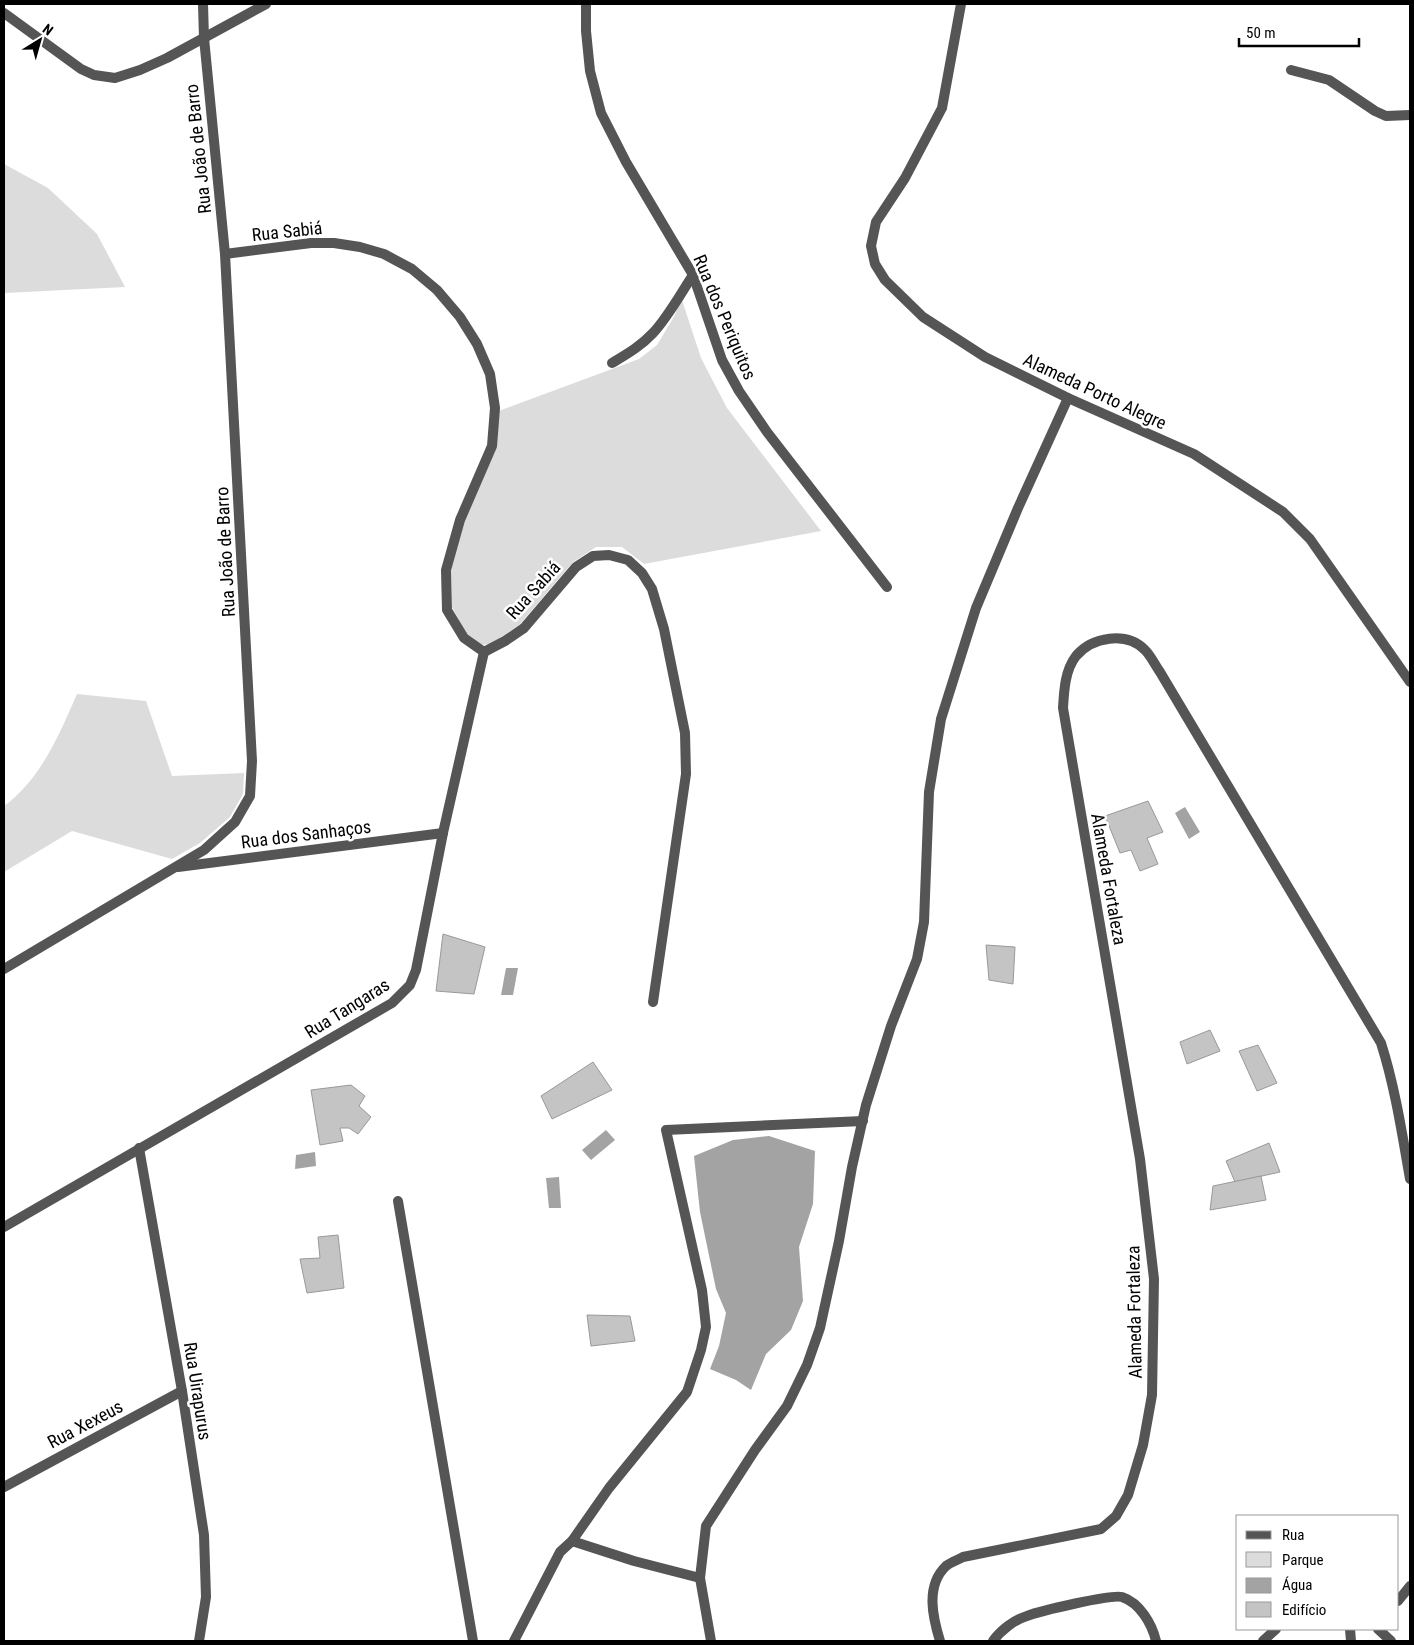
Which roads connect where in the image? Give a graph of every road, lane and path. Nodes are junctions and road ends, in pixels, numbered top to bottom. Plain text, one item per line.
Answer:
1 (203, 4) edge
2 (266, 4) edge
3 (586, 4) edge
4 (961, 4) edge
5 (4, 13) edge
6 (204, 38) junction
7 (1291, 70) dead end
8 (1410, 115) edge
9 (225, 254) junction
10 (693, 275) junction
11 (612, 363) dead end
12 (1068, 398) junction
13 (887, 587) dead end
14 (484, 652) junction
15 (1410, 682) edge
16 (443, 832) junction
17 (174, 867) junction
18 (4, 968) edge
19 (653, 1002) dead end
20 (863, 1121) junction
21 (139, 1148) junction
22 (1410, 1178) edge
23 (398, 1201) dead end
24 (4, 1227) edge
25 (182, 1390) junction
26 (4, 1487) edge
27 (572, 1541) junction
28 (700, 1578) junction
29 (1410, 1586) edge
30 (1399, 1600) edge
31 (1275, 1630) edge
32 (1379, 1630) edge
33 (199, 1641) edge
34 (473, 1641) edge
35 (514, 1641) edge
36 (711, 1641) edge
37 (940, 1641) edge
38 (994, 1641) edge
39 (1156, 1641) edge
40 (1263, 1641) edge
41 (1391, 1641) edge

1 - 6 street, Rua João de Barro
2 - 6 street
3 - 10 street, Rua dos Periquitos
4 - 12 street, Alameda Porto Alegre
5 - 6 street
6 - 9 street, Rua João de Barro
7 - 8 street
9 - 14 street, Rua Sabiá
9 - 17 street, Rua João de Barro
10 - 11 street
10 - 13 street, Rua dos Periquitos
12 - 15 street, Alameda Porto Alegre
12 - 20 street
14 - 16 street, Rua Tangaras
14 - 19 street, Rua Sabiá
16 - 17 street, Rua dos Sanhaços
16 - 21 street, Rua Tangaras
17 - 18 street, Rua João de Barro
20 - 27 street
20 - 28 street
21 - 24 street, Rua Tangaras
21 - 25 street, Rua Uirapurus
22 - 37 street, Alameda Fortaleza
23 - 34 street
25 - 26 street, Rua Xexeus
25 - 33 street, Rua Uirapurus
27 - 28 street
27 - 35 street
28 - 36 street
29 - 30 street
31 - 40 street
32 - 41 street
38 - 39 street

